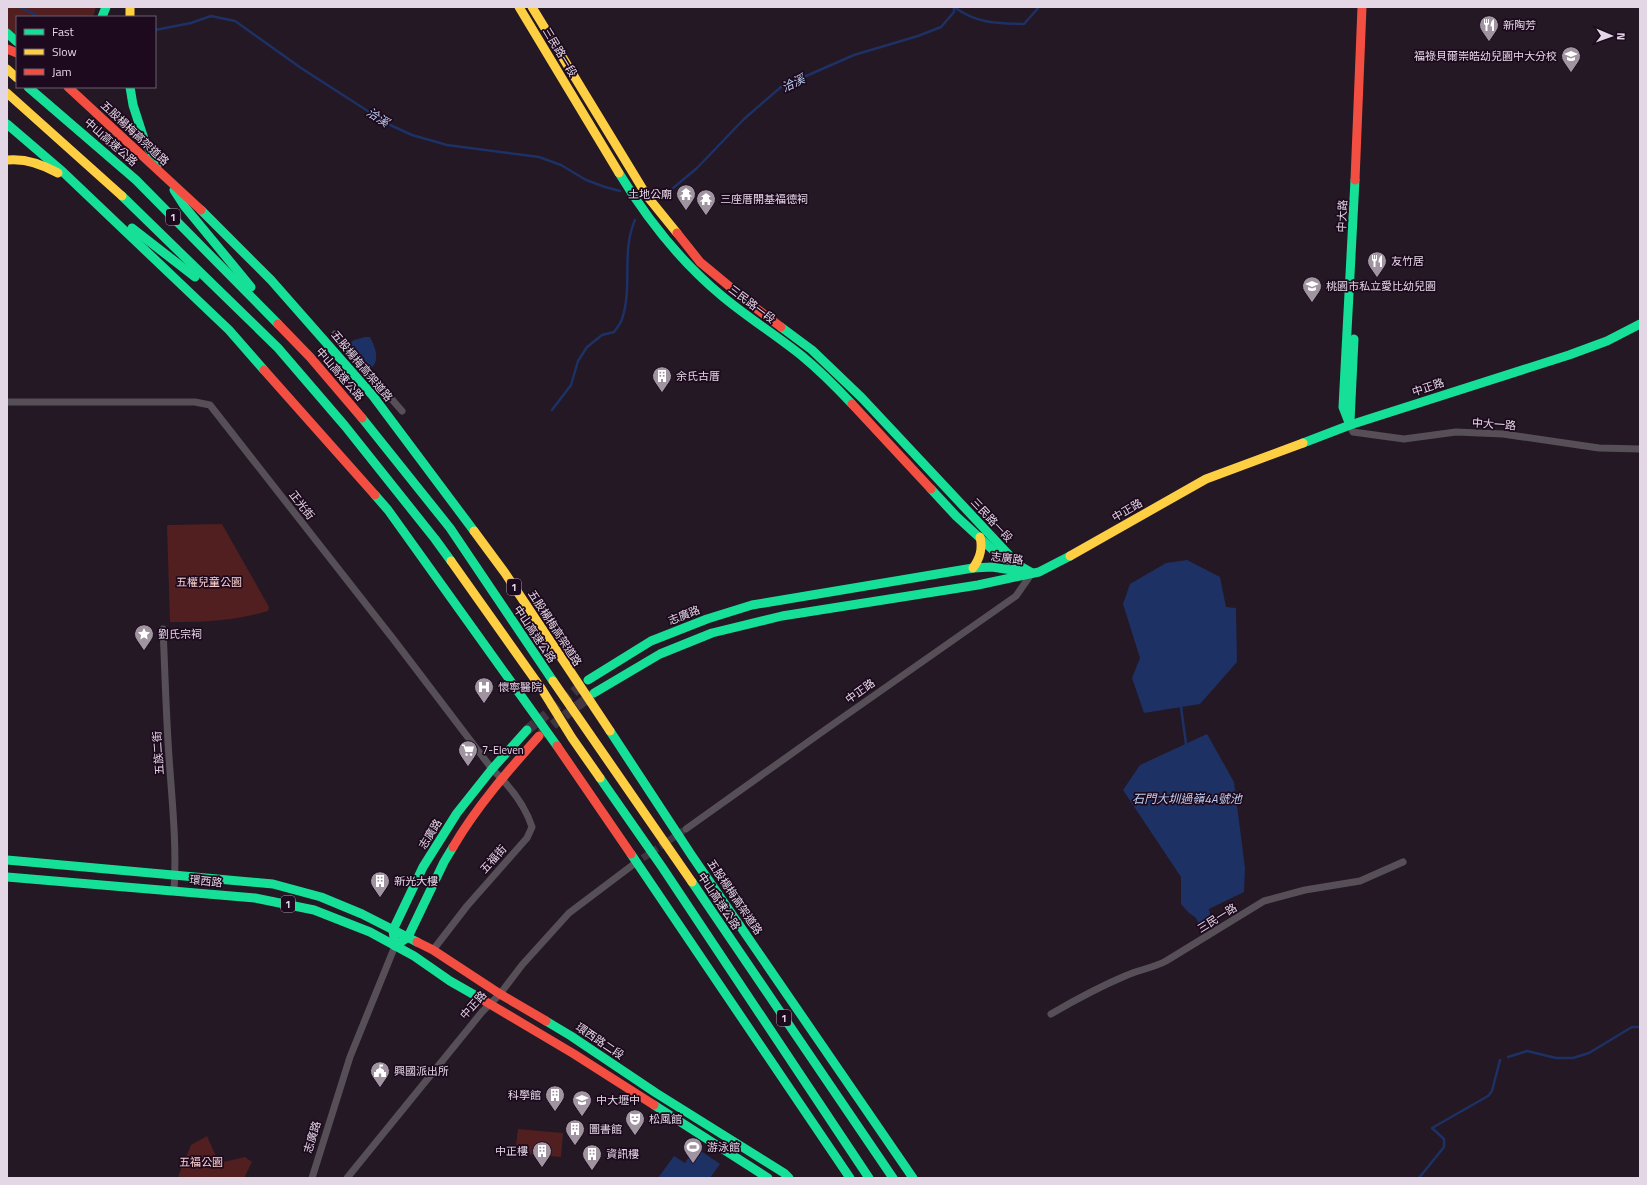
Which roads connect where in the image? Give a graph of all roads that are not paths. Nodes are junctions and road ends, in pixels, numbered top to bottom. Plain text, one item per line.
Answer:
1 (519, 7) edge
2 (532, 7) edge
3 (1362, 7) edge
4 (1368, 7) edge
5 (7, 33) edge
6 (16, 41) edge
7 (7, 69) edge
8 (16, 77) edge
9 (29, 88) edge
10 (69, 88) edge
11 (130, 88) edge
12 (7, 93) edge
13 (7, 126) edge
14 (7, 160) edge
15 (71, 182) junction
16 (647, 196) junction
17 (635, 199) junction
18 (1640, 324) edge
19 (335, 334) dead end
20 (278, 348) junction
21 (310, 356) junction
22 (7, 402) edge
23 (402, 411) dead end
24 (1350, 425) junction
25 (1640, 449) edge
26 (980, 537) junction
27 (973, 568) junction
28 (1032, 573) junction
29 (163, 629) dead end
30 (588, 680) tunnel mouth
31 (594, 693) tunnel mouth
32 (528, 730) tunnel mouth
33 (539, 736) tunnel mouth
34 (492, 769) junction
35 (502, 778) junction
36 (686, 829) tunnel mouth
37 (7, 860) edge
38 (1403, 862) dead end
39 (634, 864) tunnel mouth
40 (175, 875) junction
41 (7, 877) edge
42 (174, 890) junction
43 (393, 930) junction
44 (408, 937) junction
45 (395, 946) junction
46 (433, 950) junction
47 (500, 994) junction
48 (488, 1004) junction
49 (1050, 1014) dead end
50 (312, 1178) edge
51 (347, 1178) edge
52 (768, 1178) edge
53 (789, 1178) edge
54 (850, 1178) edge
55 (869, 1178) edge
56 (893, 1178) edge
57 (913, 1178) edge

1 - 17 main road, 三民路一段
2 - 16 main road, 三民路一段
3 - 24 main road, 中大路
4 - 24 main road
5 - 6 main road
7 - 8 main road
9 - 21 main road, 中山高速公路 / 1
10 - 57 main road, 五股楊梅高架道路 / 1
11 - 21 main road
12 - 20 main road, 1
13 - 15 main road
13 - 54 main road
14 - 15 main road
15 - 20 main road
16 - 17 street
16 - 28 main road, 三民路一段
17 - 26 main road, 三民路一段
18 - 24 main road, 中正路
19 - 23 street
20 - 55 main road, 1
21 - 56 main road, 中山高速公路 / 1
22 - 34 street, 正光街
24 - 25 street, 中大一路
24 - 28 main road, 中正路
26 - 27 main road
26 - 28 main road, 三民路一段
27 - 28 main road, 志廣路
27 - 30 main road, 志廣路
28 - 31 main road, 志廣路
28 - 36 street, 中正路
29 - 40 street, 五族二街
32 - 34 main road, 志廣路
33 - 35 main road
34 - 35 street, 正光街
34 - 43 main road, 志廣路
35 - 44 main road
35 - 46 street, 五福街
37 - 40 main road, 環西路 / 1
38 - 49 street, 三民一路
39 - 47 street, 中正路
40 - 42 street, 五族二街
40 - 43 main road, 環西路 / 1
41 - 42 main road, 環西路 / 1
42 - 45 main road, 環西路 / 1
43 - 44 main road, 環西路二段 / 1
43 - 45 main road, 志廣路
44 - 45 main road
44 - 46 main road, 環西路二段 / 1
45 - 48 main road, 1
45 - 50 street, 志廣路
46 - 47 main road, 環西路二段 / 1
47 - 48 street, 中正路
47 - 53 main road, 環西路二段 / 1
48 - 51 street, 中正路
48 - 52 main road, 1

